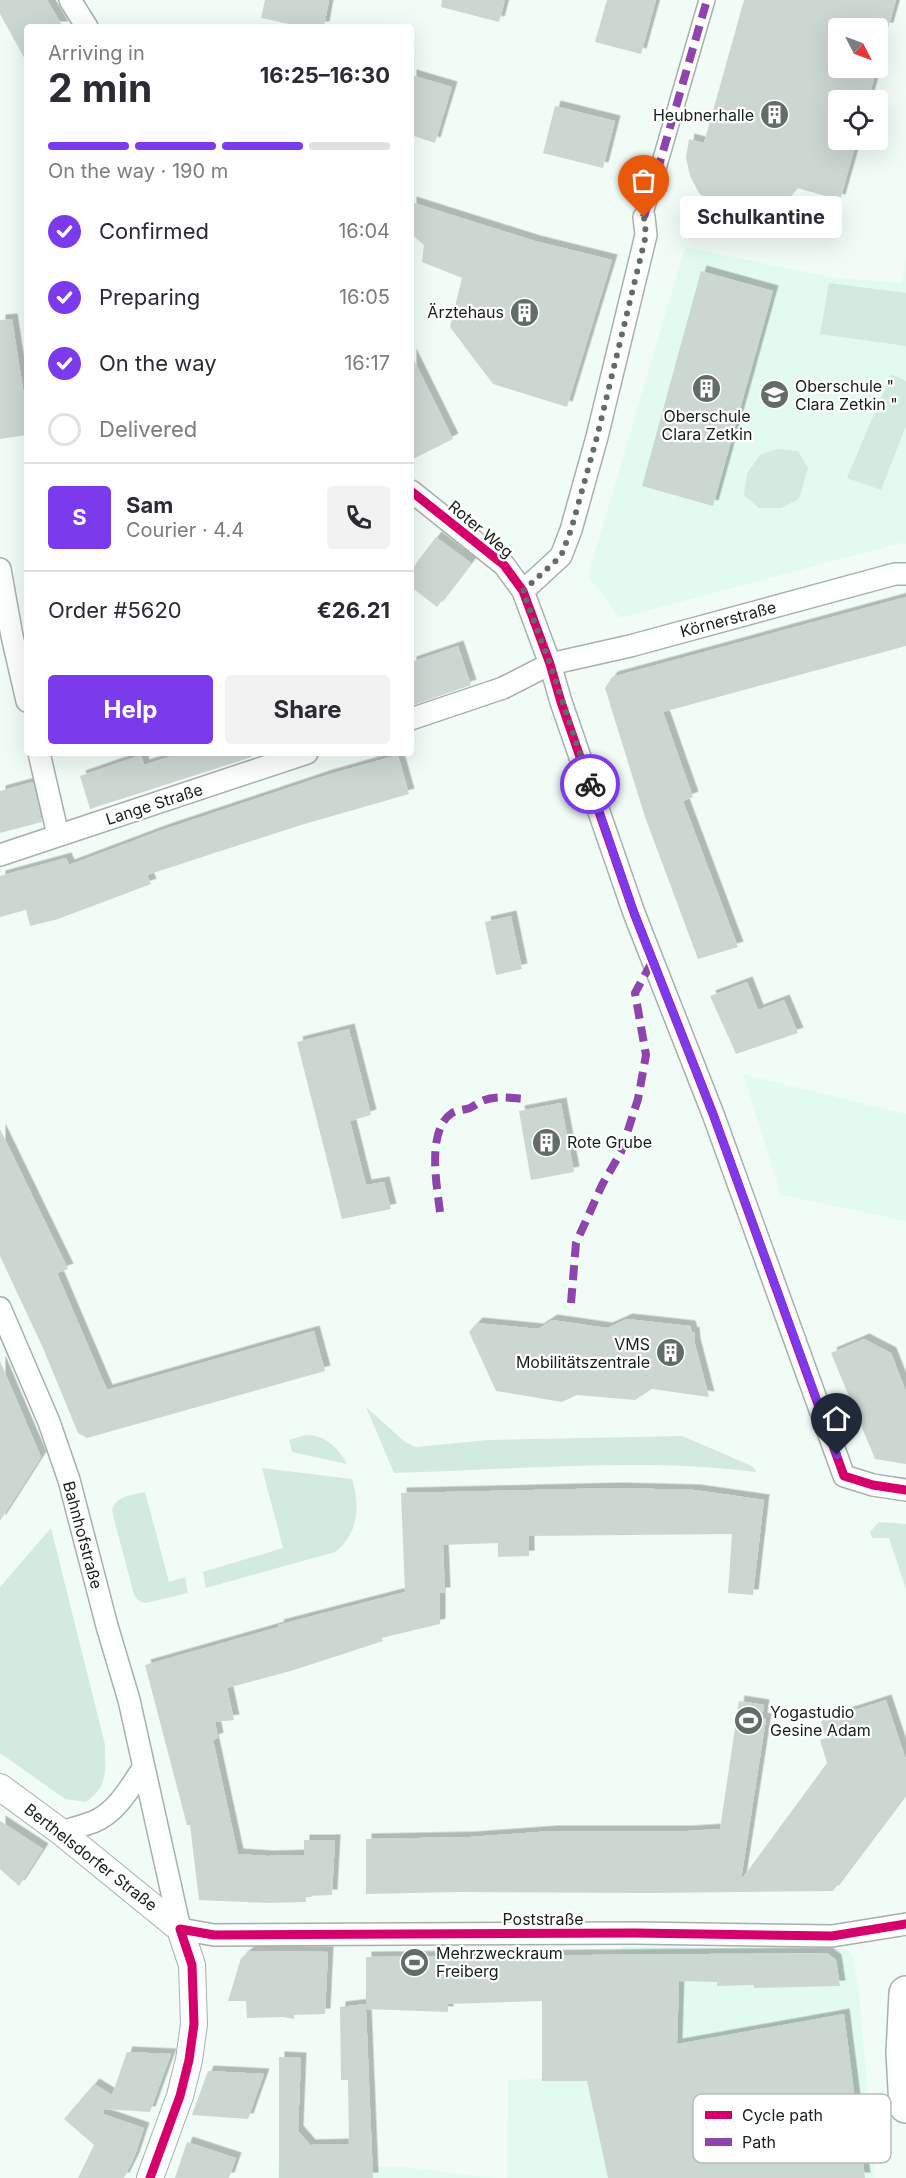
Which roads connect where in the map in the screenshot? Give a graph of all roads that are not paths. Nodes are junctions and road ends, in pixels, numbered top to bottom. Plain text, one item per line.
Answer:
1 (70, 0) edge
2 (707, 0) edge
3 (85, 24) edge
4 (644, 217) joint
5 (414, 493) edge
6 (0, 569) edge
7 (906, 574) edge
8 (523, 591) junction
9 (550, 664) junction
10 (24, 688) edge
11 (414, 718) edge
12 (40, 756) edge
13 (298, 756) edge
14 (58, 835) junction
15 (0, 855) edge
16 (0, 1308) edge
17 (906, 1490) edge
18 (143, 1768) junction
19 (0, 1787) edge
20 (61, 1832) junction
21 (906, 1924) edge
22 (180, 1929) junction
23 (906, 1993) edge
24 (906, 2106) edge
25 (150, 2178) edge

1 - 3 street
2 - 4 street
4 - 8 street
5 - 8 street, Roter Weg
6 - 10 street
7 - 9 street, Körnerstraße
8 - 9 street, Roter Weg
9 - 11 street
9 - 17 street, Roter Weg
12 - 14 street
13 - 14 street, Lange Straße
14 - 15 street, Lange Straße
16 - 18 street, Bahnhofstraße
18 - 20 street
18 - 22 street, Bahnhofstraße
19 - 20 street, Berthelsdorfer Straße
20 - 22 street, Berthelsdorfer Straße
21 - 22 street, Poststraße
22 - 25 street
23 - 24 main road

